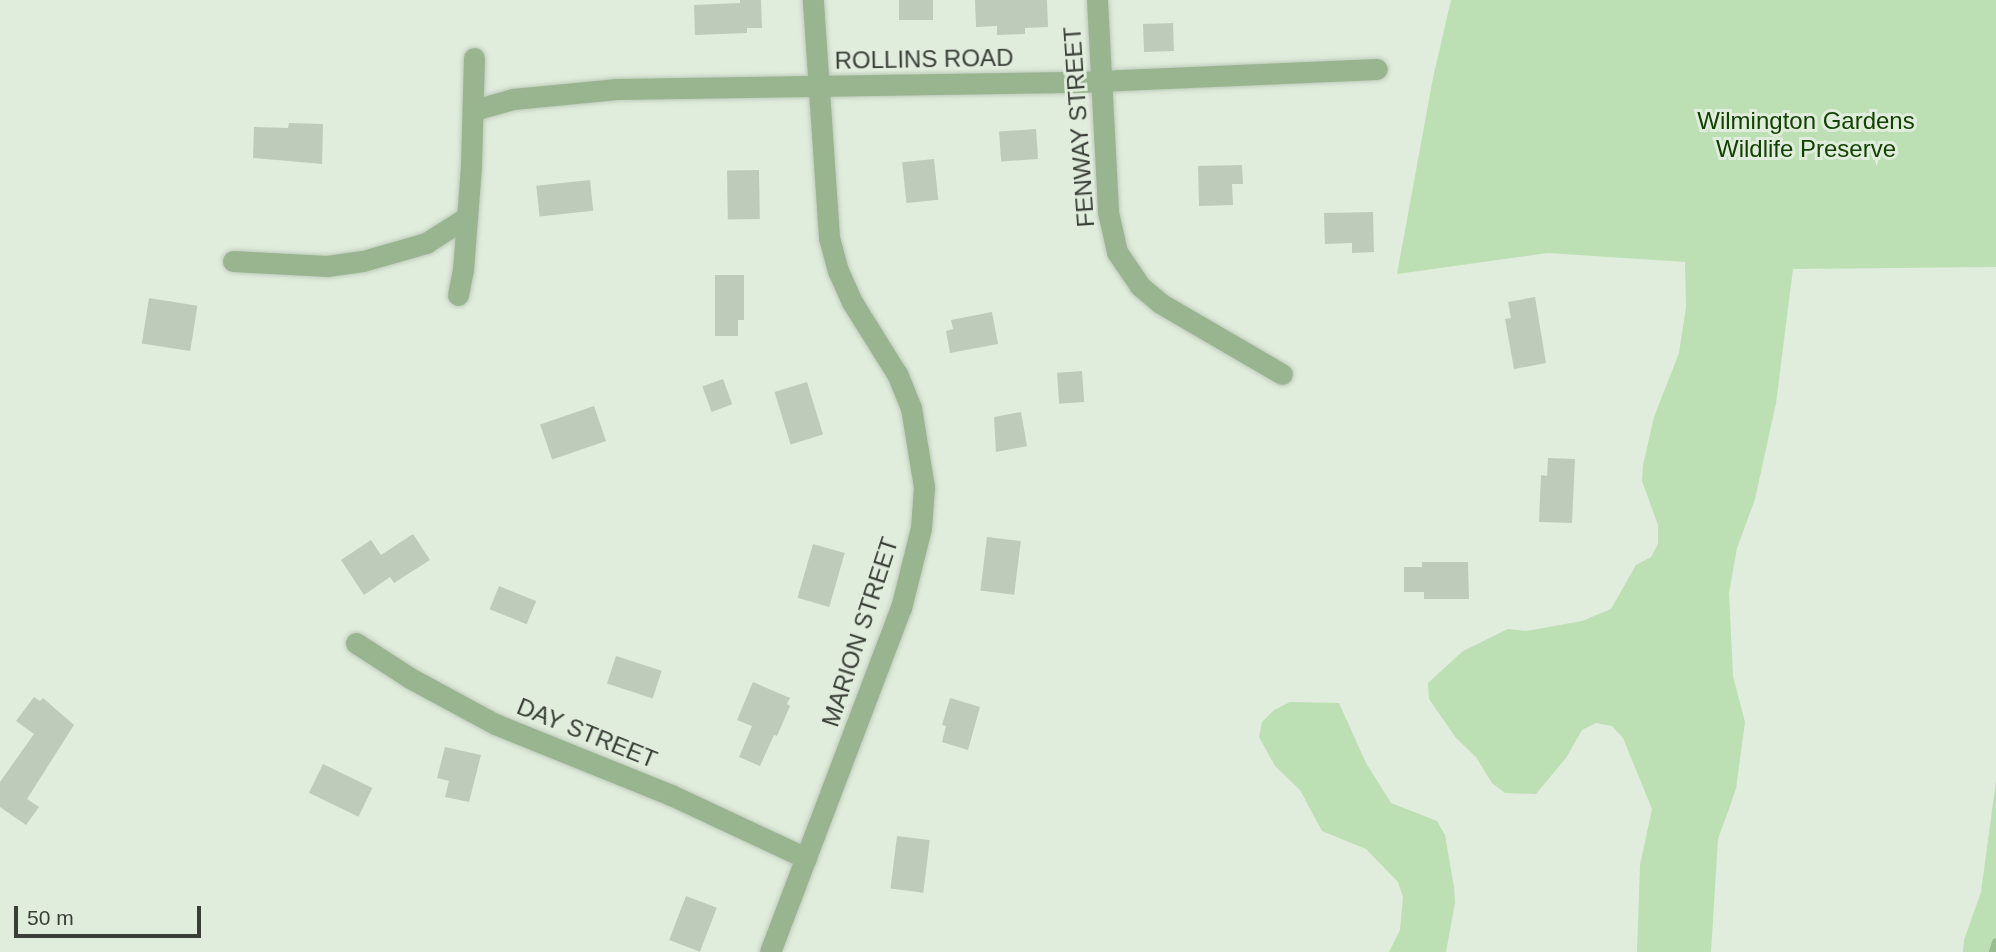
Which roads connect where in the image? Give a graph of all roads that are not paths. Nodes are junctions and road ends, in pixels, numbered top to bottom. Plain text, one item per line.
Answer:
1 (813, 0) edge
2 (1097, 0) edge
3 (474, 58) dead end
4 (1377, 69) dead end
5 (1100, 81) junction
6 (817, 88) junction
7 (474, 110) junction
8 (467, 217) junction
9 (233, 261) dead end
10 (458, 295) dead end
11 (1282, 374) dead end
12 (356, 643) dead end
13 (806, 858) junction
14 (770, 952) edge

1 - 6 street, MARION STREET
2 - 5 street, FENWAY STREET
3 - 7 street
4 - 5 street, ROLLINS ROAD
5 - 6 street, ROLLINS ROAD
5 - 11 street, FENWAY STREET
6 - 7 street, ROLLINS ROAD
6 - 13 street, MARION STREET
7 - 8 street
8 - 9 street
8 - 10 street
12 - 13 street, DAY STREET
13 - 14 street, MARION STREET

